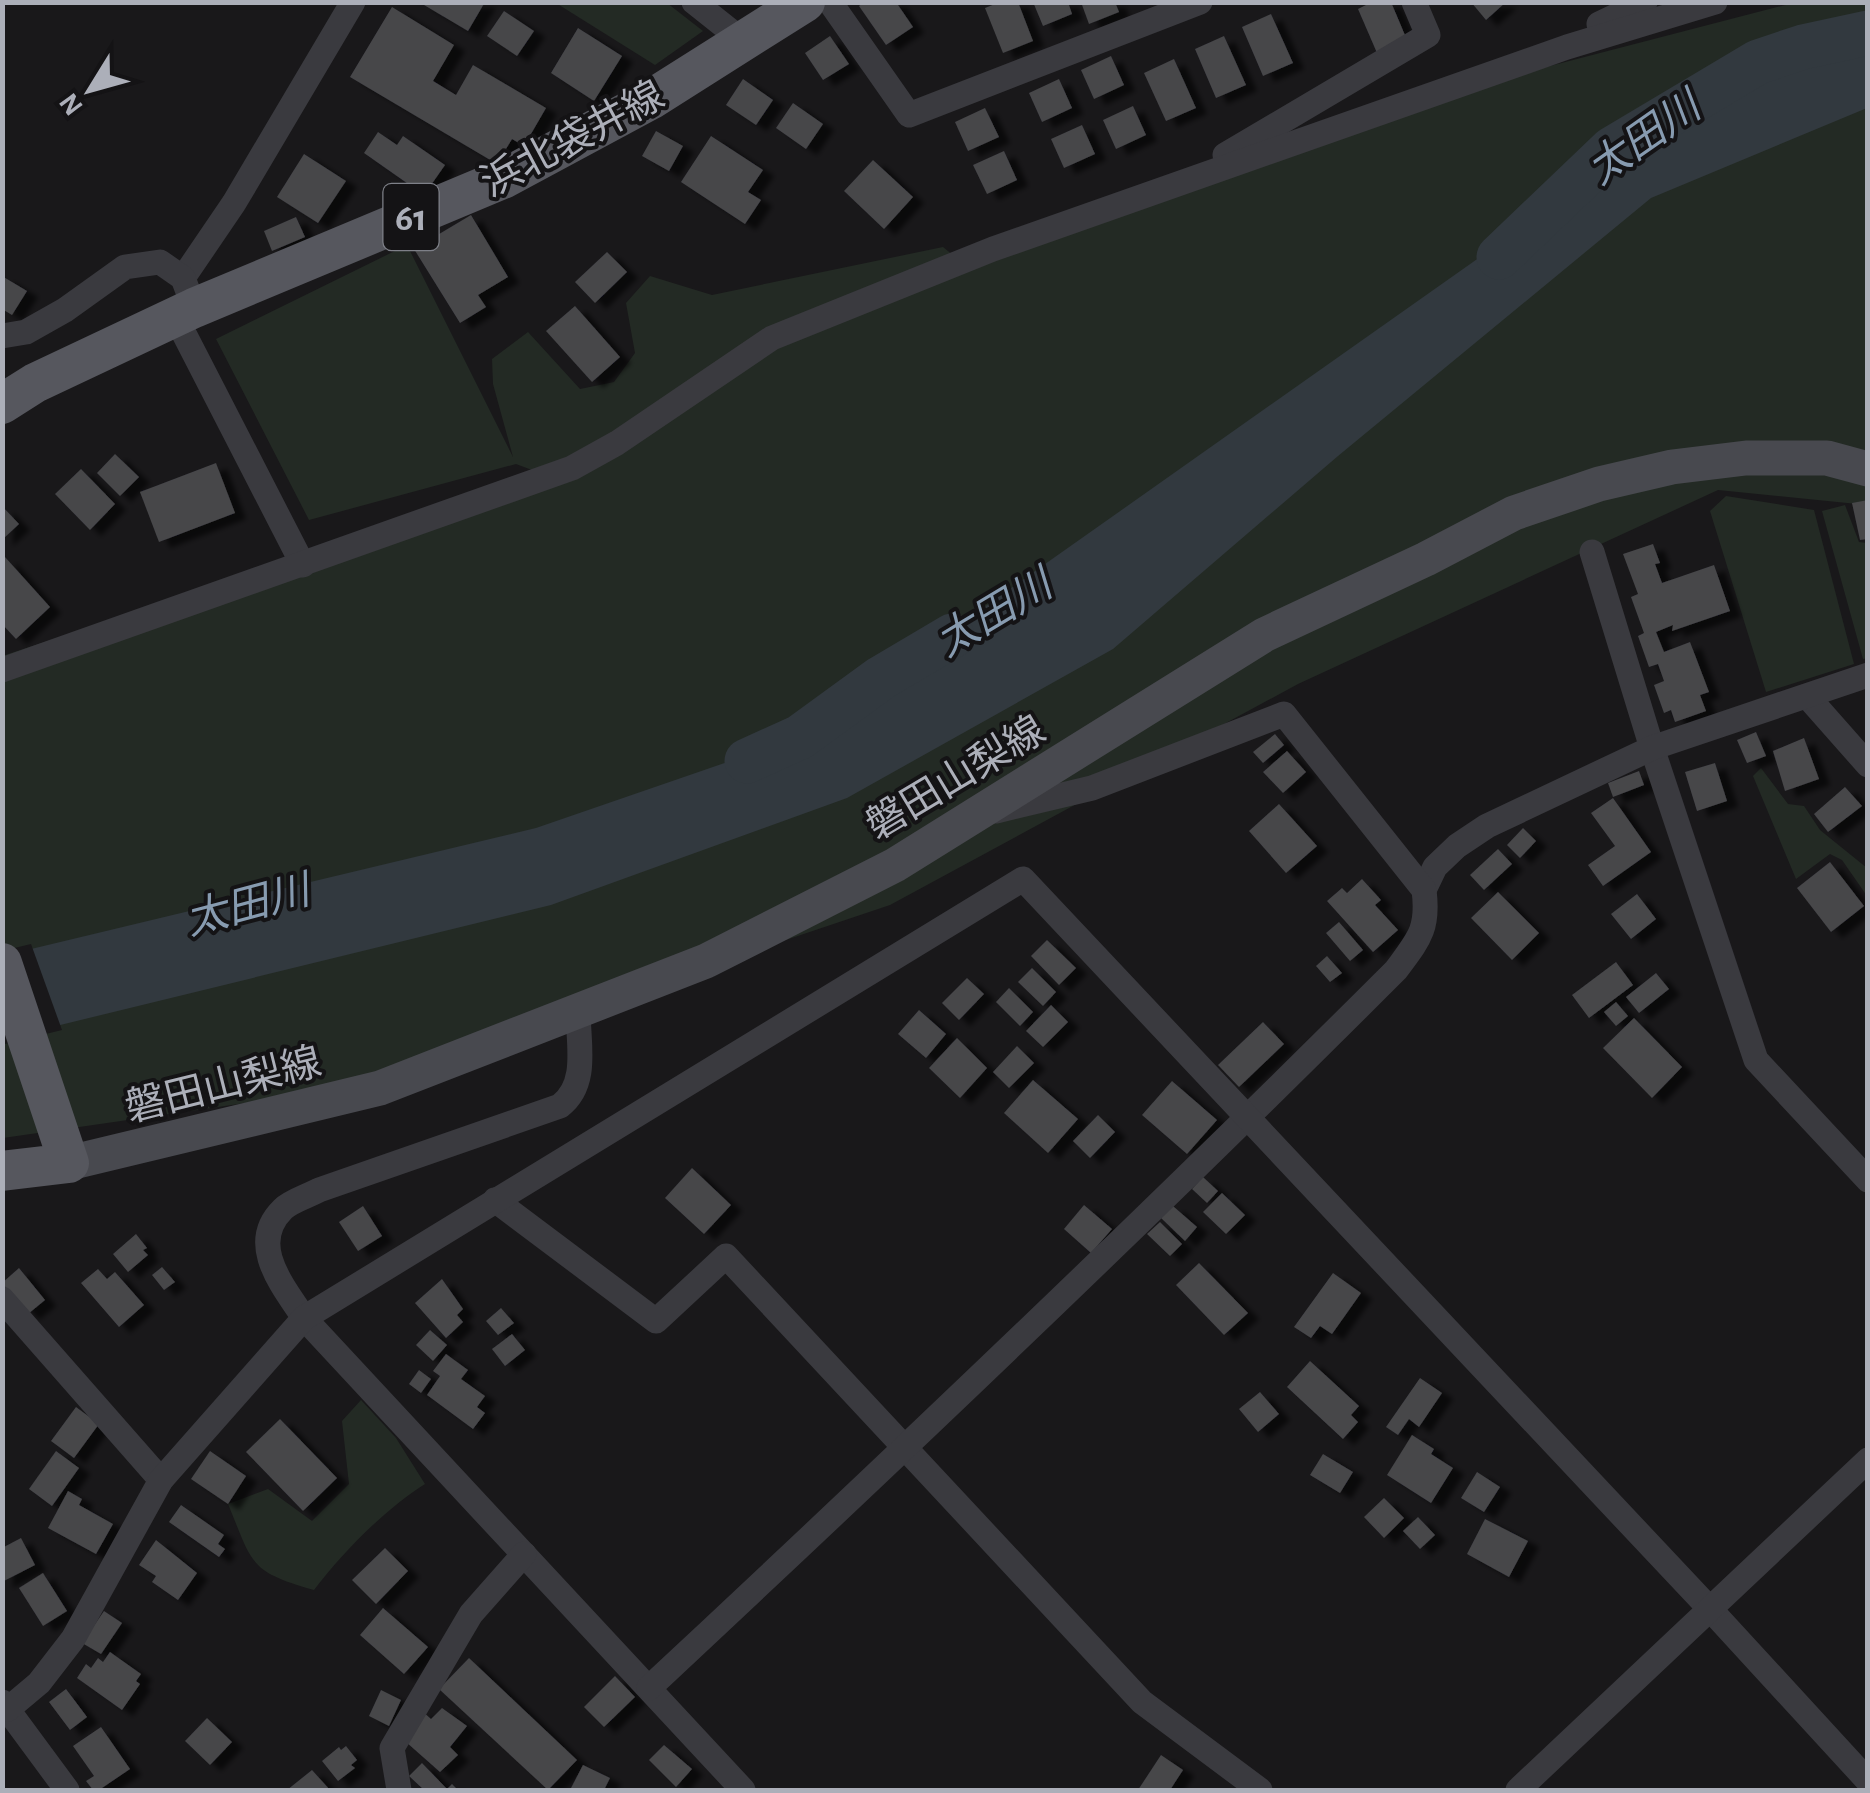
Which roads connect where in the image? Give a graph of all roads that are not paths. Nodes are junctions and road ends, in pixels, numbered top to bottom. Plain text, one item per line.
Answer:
1 (353, 2) edge
2 (694, 2) edge
3 (806, 2) edge
4 (830, 2) edge
5 (1200, 2) edge
6 (1414, 2) edge
7 (1645, 2) edge
8 (1715, 2) edge
9 (743, 41) junction
10 (1567, 47) junction
11 (1178, 184) junction
12 (185, 301) junction
13 (2, 336) edge
14 (2, 404) edge
15 (1868, 470) edge
16 (1592, 552) dead end
17 (303, 565) junction
18 (2, 670) edge
19 (1868, 675) edge
20 (1807, 696) junction
21 (1652, 748) junction
22 (1868, 766) edge
23 (968, 820) junction
24 (1424, 890) junction
25 (2, 964) edge
26 (578, 1010) junction
27 (1247, 1118) junction
28 (69, 1163) junction
29 (2, 1172) edge
30 (1868, 1180) edge
31 (495, 1200) junction
32 (2, 1299) edge
33 (304, 1318) junction
34 (906, 1449) junction
35 (1868, 1460) edge
36 (161, 1480) junction
37 (524, 1554) junction
38 (1710, 1608) junction
39 (649, 1688) junction
40 (5, 1705) edge
41 (1868, 1780) edge
42 (731, 1786) edge
43 (67, 1790) edge
44 (399, 1790) edge
45 (1260, 1790) edge
46 (1518, 1790) edge

1 - 12 street
2 - 9 street
3 - 9 main road, 浜北袋井線 / 61
4 - 5 street
6 - 11 street
7 - 10 street
8 - 10 street
9 - 12 main road, 浜北袋井線 / 61
10 - 11 street
11 - 17 street
12 - 13 street
12 - 14 main road, 浜北袋井線 / 61
12 - 17 street
15 - 23 main road, 磐田山梨線
16 - 21 street
17 - 18 street
19 - 20 street
20 - 21 street
20 - 22 street
21 - 24 street
21 - 30 street
23 - 24 street
23 - 26 main road, 磐田山梨線
24 - 27 street
25 - 28 main road
26 - 28 main road, 磐田山梨線
26 - 33 street
27 - 31 street
27 - 34 street
27 - 38 street
28 - 29 main road
31 - 33 street
31 - 34 street
32 - 36 street
33 - 36 street
33 - 37 street
34 - 39 street
34 - 45 street
35 - 38 street
36 - 40 street
37 - 39 street
37 - 44 street
38 - 41 street
38 - 46 street
39 - 42 street
40 - 43 street

